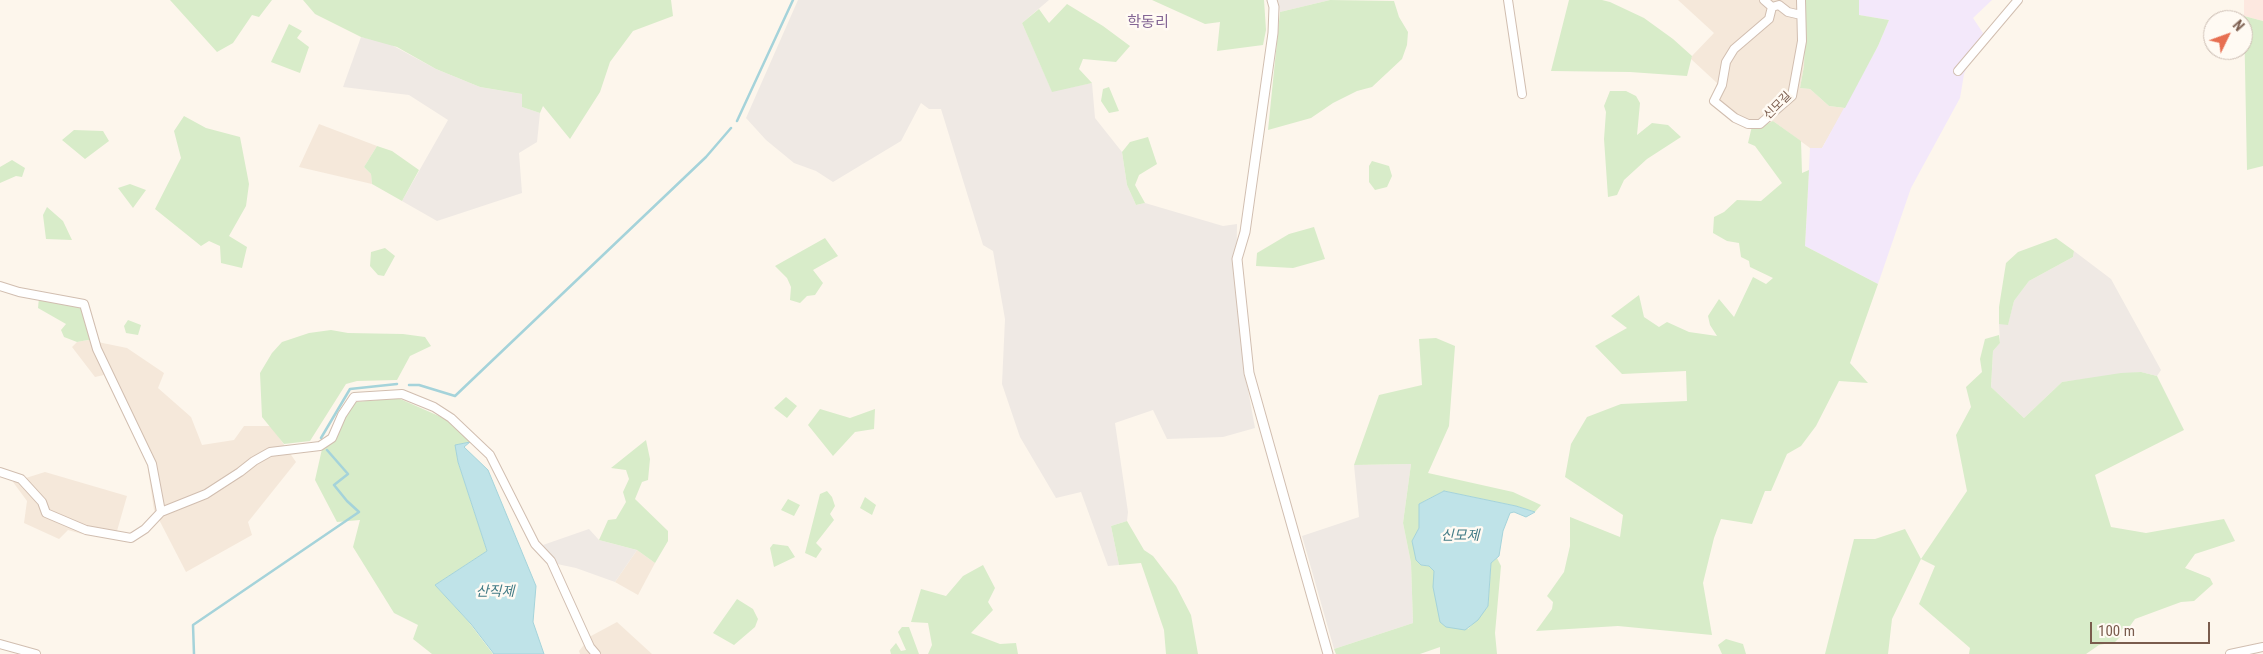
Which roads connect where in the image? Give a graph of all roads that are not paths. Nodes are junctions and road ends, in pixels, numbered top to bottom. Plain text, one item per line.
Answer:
1 (1272, 0) edge
2 (1508, 0) edge
3 (1764, 0) edge
4 (1801, 0) edge
5 (2018, 0) edge
6 (1772, 8) junction
7 (1801, 15) junction
8 (1958, 71) dead end
9 (1522, 94) dead end
10 (0, 286) edge
11 (0, 472) edge
12 (161, 512) junction
13 (0, 644) edge
14 (2263, 647) edge
15 (36, 654) edge
16 (596, 654) edge
17 (1328, 654) edge
18 (2230, 654) edge

1 - 17 street
2 - 9 street
3 - 6 street
4 - 7 street, 신모길
5 - 8 street
6 - 7 street
6 - 7 street, 신모길
10 - 12 street
11 - 12 street
12 - 16 street
13 - 15 street
14 - 18 street

